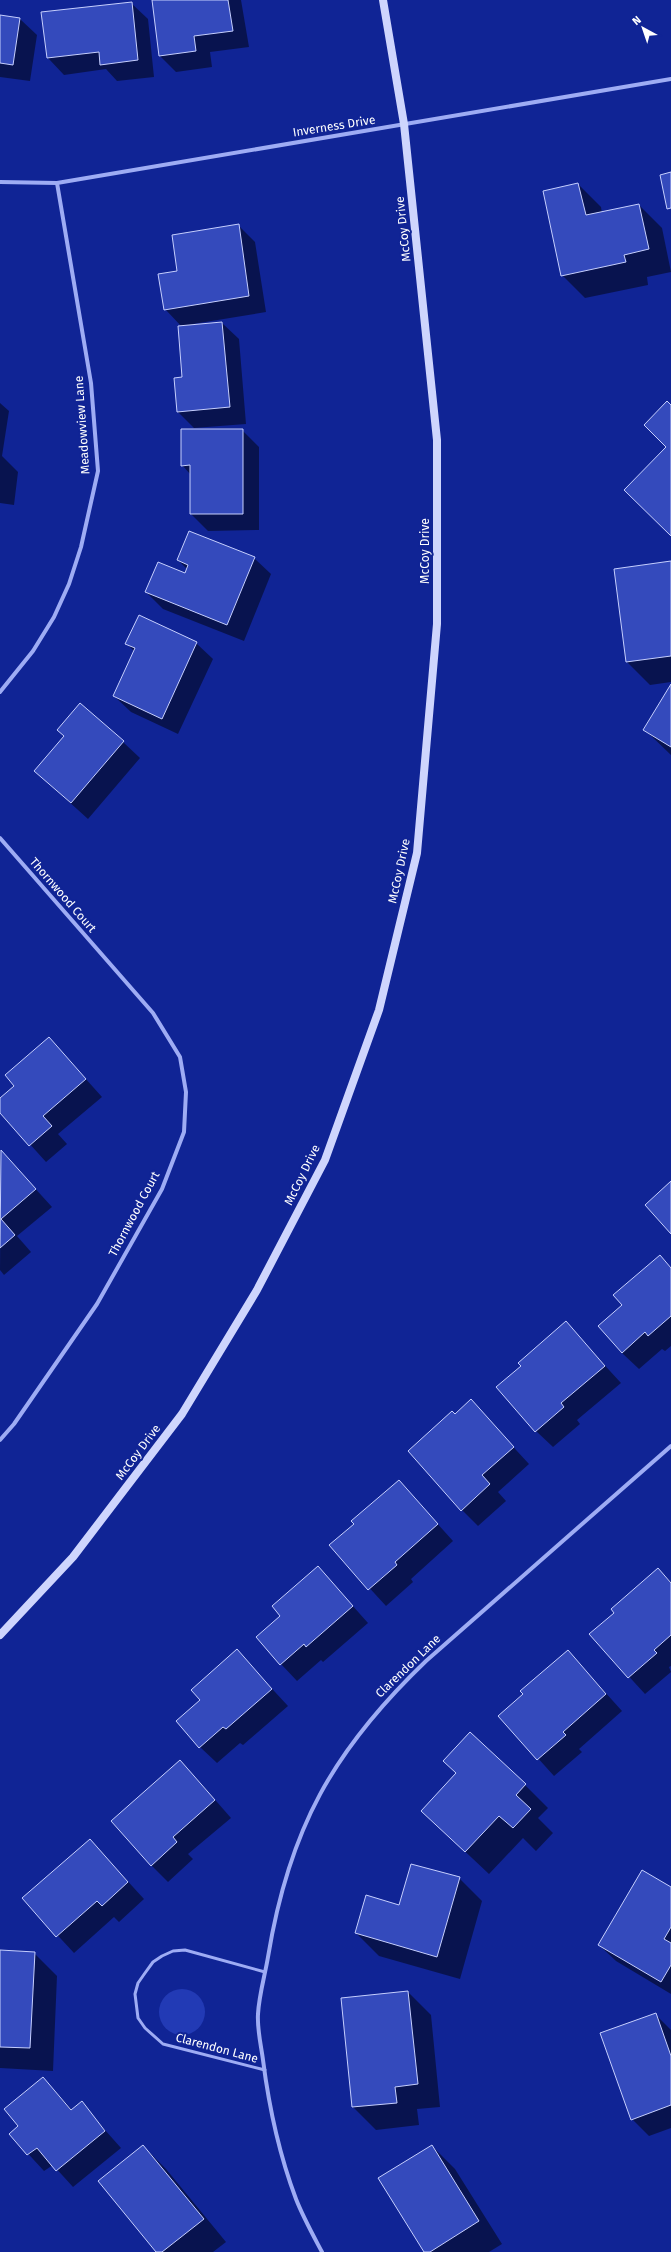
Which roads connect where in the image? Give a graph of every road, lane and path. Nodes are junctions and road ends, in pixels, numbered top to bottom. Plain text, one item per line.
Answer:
1 (383, 0) edge
2 (671, 79) edge
3 (404, 124) junction
4 (0, 182) edge
5 (57, 183) junction
6 (0, 692) edge
7 (0, 838) edge
8 (0, 1440) edge
9 (671, 1446) edge
10 (0, 1635) edge
11 (265, 1972) junction
12 (265, 2070) junction
13 (322, 2252) edge

1 - 3 street, McCoy Drive
2 - 3 street, Inverness Drive
3 - 5 street, Inverness Drive
3 - 10 street, McCoy Drive
4 - 5 street, Inverness Drive
5 - 6 street, Meadowview Lane
7 - 8 street, Thornwood Court
9 - 11 street, Clarendon Lane
11 - 12 street, Clarendon Lane
11 - 12 lane, Clarendon Lane
12 - 13 street, Clarendon Lane

